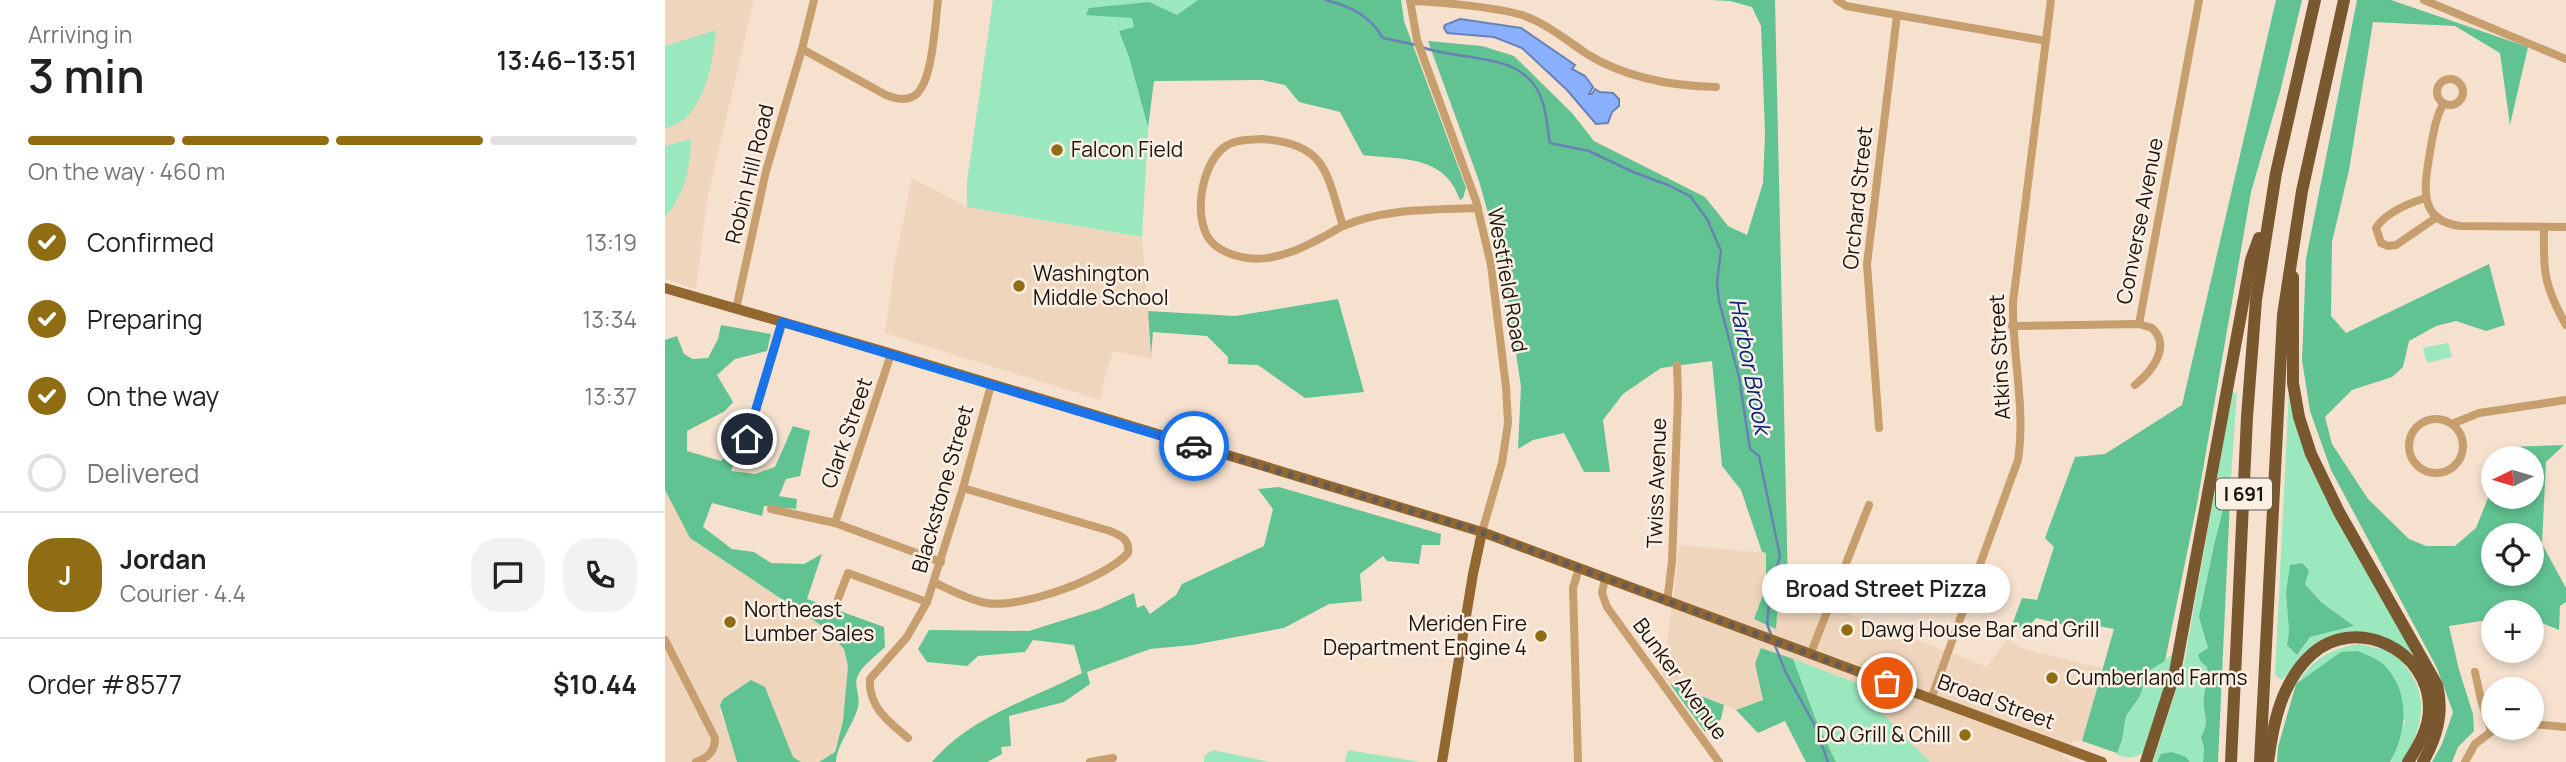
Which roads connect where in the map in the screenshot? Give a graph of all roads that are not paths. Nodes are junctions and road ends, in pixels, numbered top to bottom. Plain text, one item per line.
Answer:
1 (814, 0) edge
2 (938, 0) edge
3 (1410, 0) edge
4 (2051, 0) edge
5 (2199, 0) edge
6 (2315, 0) edge
7 (2344, 0) edge
8 (2424, 0) edge
9 (1838, 1) edge
10 (1897, 15) junction
11 (2046, 41) junction
12 (802, 49) junction
13 (2566, 59) edge
14 (1716, 87) dead end
15 (2443, 104) dead end
16 (2426, 198) junction
17 (1478, 208) junction
18 (2437, 217) junction
19 (1343, 226) junction
20 (2266, 226) junction
21 (2544, 227) junction
22 (2566, 227) edge
23 (2290, 263) junction
24 (665, 288) edge
25 (736, 309) junction
26 (782, 322) junction
27 (2139, 324) junction
28 (2566, 325) edge
29 (2013, 326) junction
30 (891, 354) junction
31 (1677, 365) dead end
32 (991, 385) junction
33 (2135, 385) dead end
34 (2566, 400) edge
35 (2452, 424) junction
36 (1879, 428) dead end
37 (739, 464) dead end
38 (963, 488) junction
39 (1869, 505) dead end
40 (771, 509) dead end
41 (835, 523) junction
42 (1482, 532) junction
43 (941, 562) junction
44 (1579, 568) junction
45 (1605, 578) junction
46 (935, 583) junction
47 (838, 599) dead end
48 (927, 602) junction
49 (1667, 602) junction
50 (665, 640) edge
51 (1810, 654) junction
52 (2475, 672) dead end
53 (1931, 699) junction
54 (2481, 700) edge
55 (2544, 725) edge
56 (2566, 727) edge
57 (908, 738) dead end
58 (2481, 739) edge
59 (1113, 758) dead end
60 (697, 762) edge
61 (1090, 762) edge
62 (1442, 762) edge
63 (1578, 762) edge
64 (1719, 762) edge
65 (2102, 762) edge
66 (2145, 762) edge
67 (2231, 762) edge
68 (2260, 762) edge
69 (2268, 762) edge
70 (2408, 762) edge
71 (2423, 762) edge
72 (2465, 762) edge

1 - 12 street, Robin Hill Road
2 - 12 street
3 - 14 street
3 - 17 street, Westfield Road
4 - 11 street, Atkins Street
5 - 27 street, Converse Avenue
6 - 20 highway, I 691
7 - 23 highway, I 691
8 - 13 street
9 - 10 street
10 - 11 street
10 - 36 street, Orchard Street
11 - 29 street, Atkins Street
12 - 25 street, Robin Hill Road
15 - 16 street
16 - 18 street
16 - 18 street
17 - 19 street
17 - 42 street, Westfield Road
18 - 21 street
19 - 19 street
20 - 66 highway
20 - 67 highway, I 691
21 - 22 street
21 - 28 street
23 - 68 highway, I 691
23 - 71 highway
24 - 25 main road, Broad Street
25 - 26 main road, Broad Street
26 - 30 main road, Broad Street
26 - 37 street
27 - 29 street, Converse Avenue
27 - 33 street
29 - 53 street, Atkins Street
30 - 32 main road, Broad Street
30 - 41 street, Clark Street
31 - 49 street, Twiss Avenue
32 - 38 street, Blackstone Street
32 - 42 main road, Broad Street
34 - 35 street
35 - 35 street
38 - 43 street, Blackstone Street
38 - 46 street
39 - 51 street
40 - 41 street
41 - 43 street
42 - 44 main road, Broad Street
42 - 62 main road
43 - 46 street, Blackstone Street
44 - 45 main road, Broad Street
44 - 63 street
45 - 49 main road, Broad Street
45 - 64 street, Bunker Avenue
46 - 48 street, Blackstone Street
47 - 48 street, Blackstone Street
48 - 57 street, Blackstone Street
49 - 51 main road, Broad Street
50 - 60 street
51 - 53 main road, Broad Street
52 - 54 street
53 - 65 main road, Broad Street
55 - 56 street
58 - 72 street
59 - 61 street
69 - 70 highway

